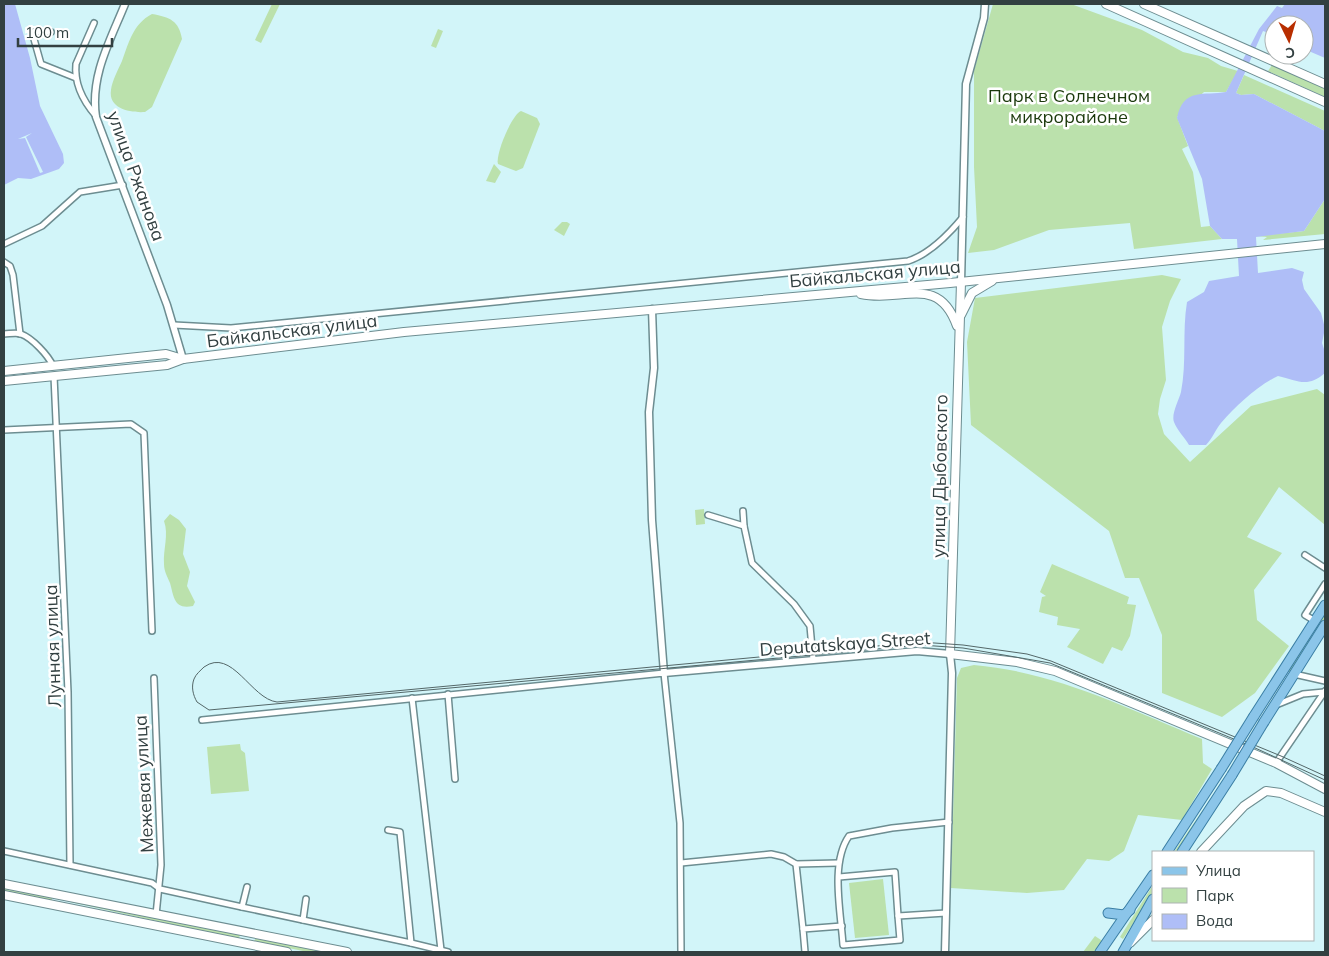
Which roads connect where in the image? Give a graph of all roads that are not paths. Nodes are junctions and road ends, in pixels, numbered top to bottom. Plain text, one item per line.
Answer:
1 (125, 4) edge
2 (985, 4) edge
3 (1106, 4) edge
4 (1144, 4) edge
5 (94, 23) dead end
6 (51, 32) dead end
7 (76, 78) junction
8 (1325, 84) edge
9 (1325, 102) edge
10 (96, 117) junction
11 (123, 185) junction
12 (964, 215) junction
13 (4, 244) edge
14 (1325, 244) edge
15 (4, 262) edge
16 (998, 278) junction
17 (961, 282) junction
18 (854, 292) junction
19 (652, 309) junction
20 (174, 325) junction
21 (958, 326) junction
22 (4, 334) edge
23 (20, 334) junction
24 (183, 359) junction
25 (53, 366) junction
26 (4, 371) edge
27 (54, 376) junction
28 (4, 381) edge
29 (57, 426) junction
30 (4, 430) edge
31 (743, 512) dead end
32 (708, 515) dead end
33 (744, 526) junction
34 (1305, 555) dead end
35 (1325, 568) edge
36 (1325, 584) edge
37 (1325, 604) edge
38 (1315, 621) junction
39 (1325, 625) edge
40 (152, 631) dead end
41 (950, 654) junction
42 (813, 659) junction
43 (664, 673) junction
44 (1294, 674) junction
45 (154, 678) dead end
46 (1277, 680) junction
47 (1325, 681) edge
48 (1286, 686) junction
49 (1325, 692) edge
50 (448, 694) junction
51 (412, 698) junction
52 (1274, 706) junction
53 (202, 720) dead end
54 (1276, 763) junction
55 (455, 779) dead end
56 (1325, 788) edge
57 (1324, 811) edge
58 (949, 822) junction
59 (388, 830) dead end
60 (4, 851) edge
61 (1168, 851) edge
62 (1183, 851) edge
63 (1203, 851) edge
64 (681, 863) junction
65 (796, 864) junction
66 (838, 864) junction
67 (70, 865) junction
68 (838, 877) junction
69 (1152, 878) edge
70 (4, 884) edge
71 (247, 887) dead end
72 (160, 889) junction
73 (4, 895) edge
74 (64, 896) junction
75 (306, 899) dead end
76 (1152, 901) edge
77 (1136, 902) junction
78 (62, 906) junction
79 (242, 907) junction
80 (946, 913) junction
81 (1108, 913) dead end
82 (156, 915) junction
83 (898, 916) junction
84 (303, 920) junction
85 (1152, 921) edge
86 (842, 926) junction
87 (804, 929) junction
88 (250, 933) junction
89 (411, 943) junction
90 (248, 944) junction
91 (1125, 949) edge
92 (441, 950) junction
93 (287, 952) edge
94 (347, 952) edge
95 (448, 952) edge
96 (681, 952) edge
97 (805, 952) edge
98 (945, 952) edge
99 (1100, 952) edge

1 - 10 street, улица Ржанова
2 - 12 street, улица Дыбовского
3 - 9 main road
4 - 8 main road
5 - 7 street
6 - 7 street
7 - 10 street
10 - 11 street, улица Ржанова
11 - 13 street
11 - 20 street, улица Ржанова
12 - 17 street, улица Дыбовского
12 - 20 street
14 - 16 main road, Байкальская улица
15 - 23 street
16 - 17 main road, Байкальская улица
16 - 21 main road
17 - 18 main road, Байкальская улица
17 - 21 main road, улица Дыбовского
18 - 19 main road, Байкальская улица
18 - 21 main road
19 - 24 main road, Байкальская улица
19 - 43 street
20 - 24 street, улица Ржанова
21 - 41 main road, улица Дыбовского
22 - 23 street
23 - 25 street
24 - 25 main road, Байкальская улица
24 - 27 main road, Байкальская улица
25 - 26 main road, Байкальская улица
27 - 28 main road, Байкальская улица
27 - 29 street, Лунная улица
29 - 30 street
29 - 40 street
29 - 67 street, Лунная улица
31 - 33 street
32 - 33 street
33 - 42 street
34 - 35 street
36 - 38 street
37 - 38 main road
38 - 46 main road
39 - 44 main road
41 - 42 street, Deputatskaya Street
41 - 54 main road, Deputatskaya Street
41 - 58 street, улица Дыбовского
42 - 43 street, Deputatskaya Street
43 - 50 street, Deputatskaya Street
43 - 64 street
44 - 47 street
44 - 48 main road
45 - 72 street, Межевая улица
46 - 48 main road
46 - 61 main road, bridge
48 - 52 main road
49 - 52 street
49 - 54 street
50 - 51 street, Deputatskaya Street
50 - 55 street
51 - 53 street, Deputatskaya Street
51 - 92 street
52 - 62 main road, bridge
54 - 56 main road, Deputatskaya Street
57 - 63 main road
58 - 66 street
58 - 80 street, улица Дыбовского
59 - 89 street
60 - 67 street
64 - 65 street
64 - 96 street
65 - 66 street
65 - 87 street
66 - 68 street
67 - 72 street
68 - 83 street
68 - 86 street
69 - 77 main road
70 - 74 main road
71 - 79 street
72 - 79 street
72 - 82 street, Межевая улица
73 - 78 main road
74 - 78 street
74 - 82 main road
75 - 84 street
76 - 91 main road
77 - 81 main road
77 - 99 main road
78 - 90 main road
79 - 84 street
80 - 83 street
80 - 98 street, улица Дыбовского
82 - 88 main road
83 - 86 street
84 - 89 street
85 - 91 main road
86 - 87 street
87 - 97 street
88 - 90 street
88 - 94 main road
89 - 92 street
90 - 93 main road
92 - 95 street

